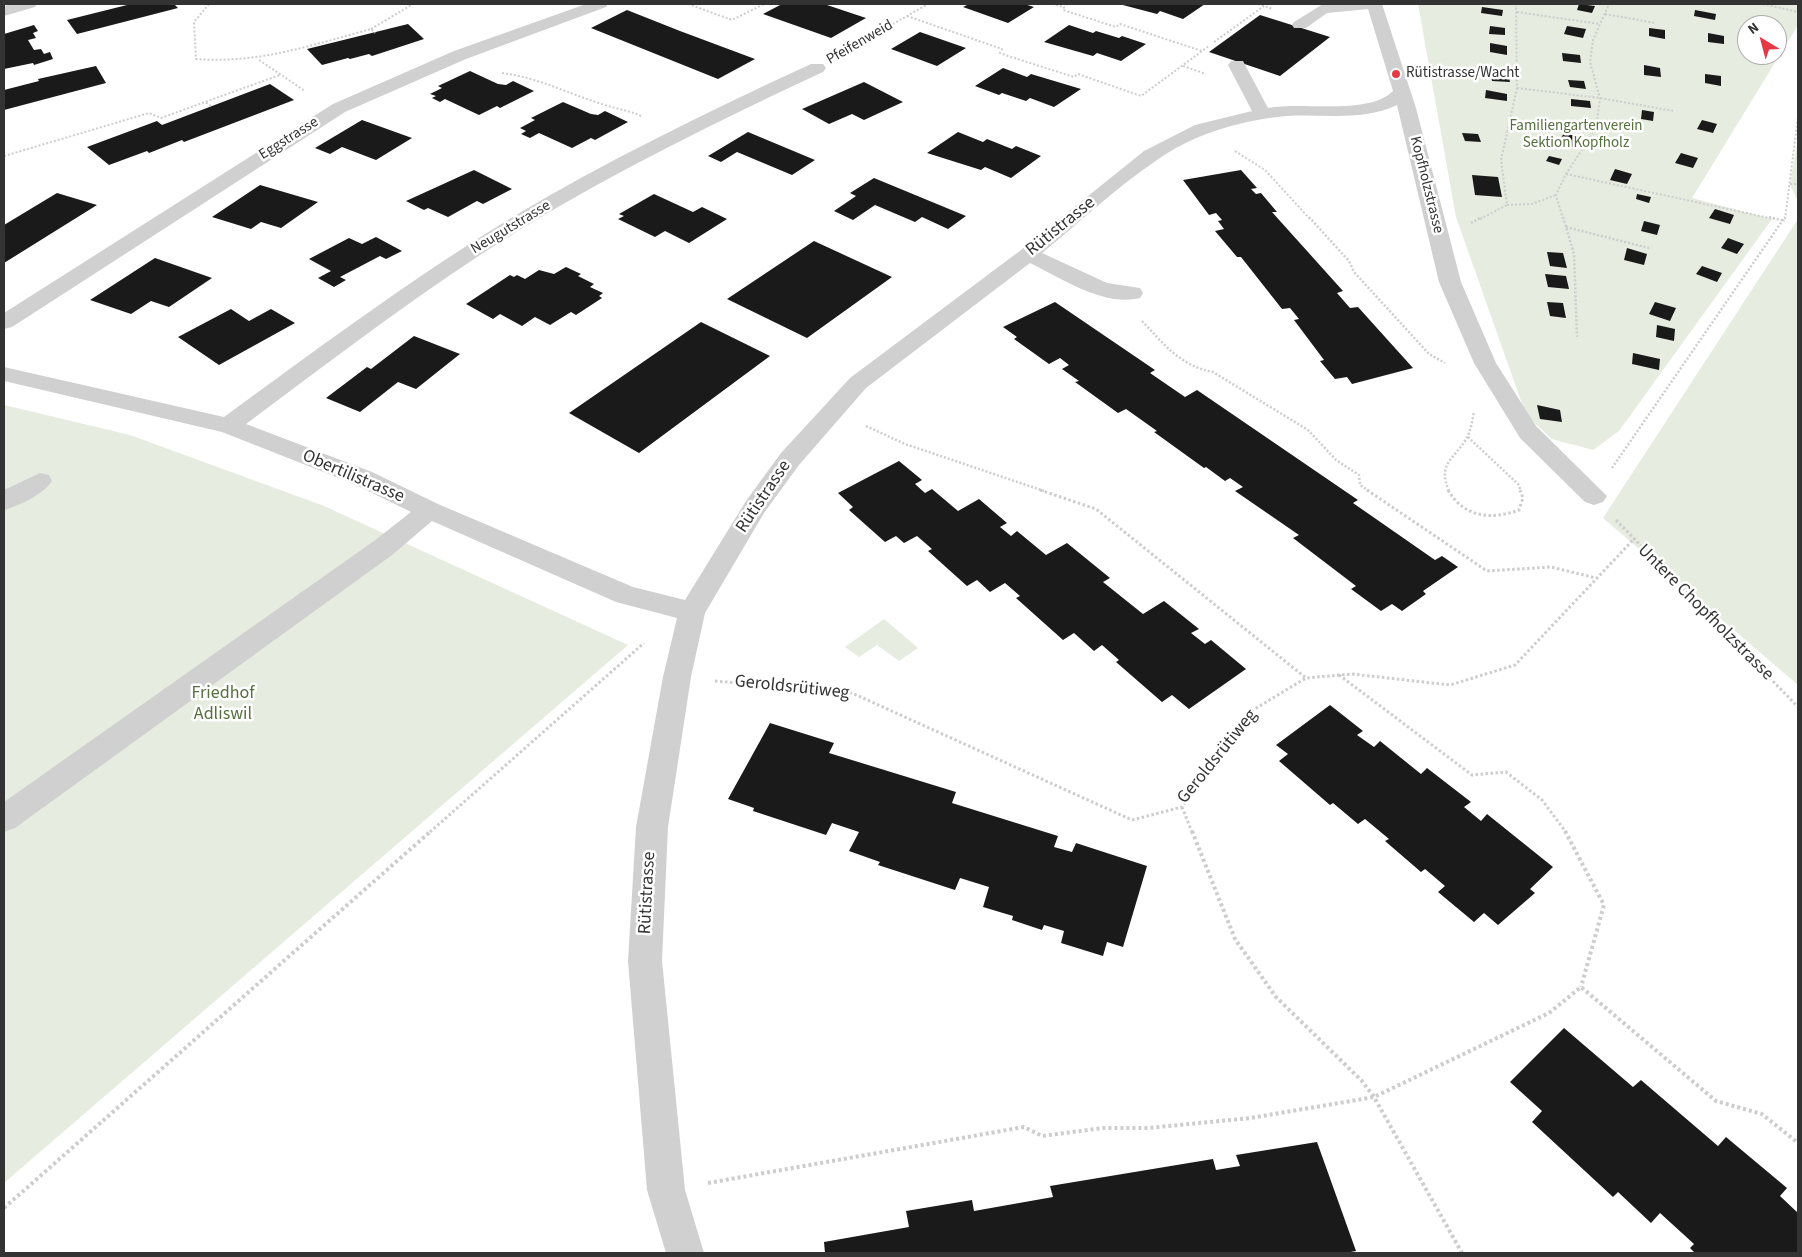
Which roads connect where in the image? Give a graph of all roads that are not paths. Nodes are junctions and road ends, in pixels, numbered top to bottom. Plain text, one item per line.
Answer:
1 (29, 4) edge
2 (600, 4) edge
3 (1374, 4) edge
4 (4, 11) edge
5 (1300, 24) dead end
6 (1238, 64) dead end
7 (817, 68) road end
8 (1402, 92) junction
9 (1262, 113) junction
10 (1028, 254) junction
11 (1132, 294) dead end
12 (4, 322) edge
13 (4, 374) edge
14 (228, 426) junction
15 (40, 481) dead end
16 (1594, 496) road end
17 (4, 502) edge
18 (429, 510) junction
19 (692, 612) junction
20 (4, 819) edge
21 (685, 1253) edge

1 - 4 street
2 - 12 street, Eggstrasse
3 - 5 street
3 - 8 street, Kopfholzstrasse
6 - 9 street
7 - 14 street, Neugutstrasse
8 - 9 street, Rütistrasse
8 - 16 street, Kopfholzstrasse
9 - 10 street, Rütistrasse
10 - 11 street
10 - 19 street, Rütistrasse
13 - 14 street, Obertilistrasse
14 - 18 street, Obertilistrasse
15 - 17 street
18 - 19 street, Obertilistrasse
18 - 20 street
19 - 21 street, Rütistrasse

